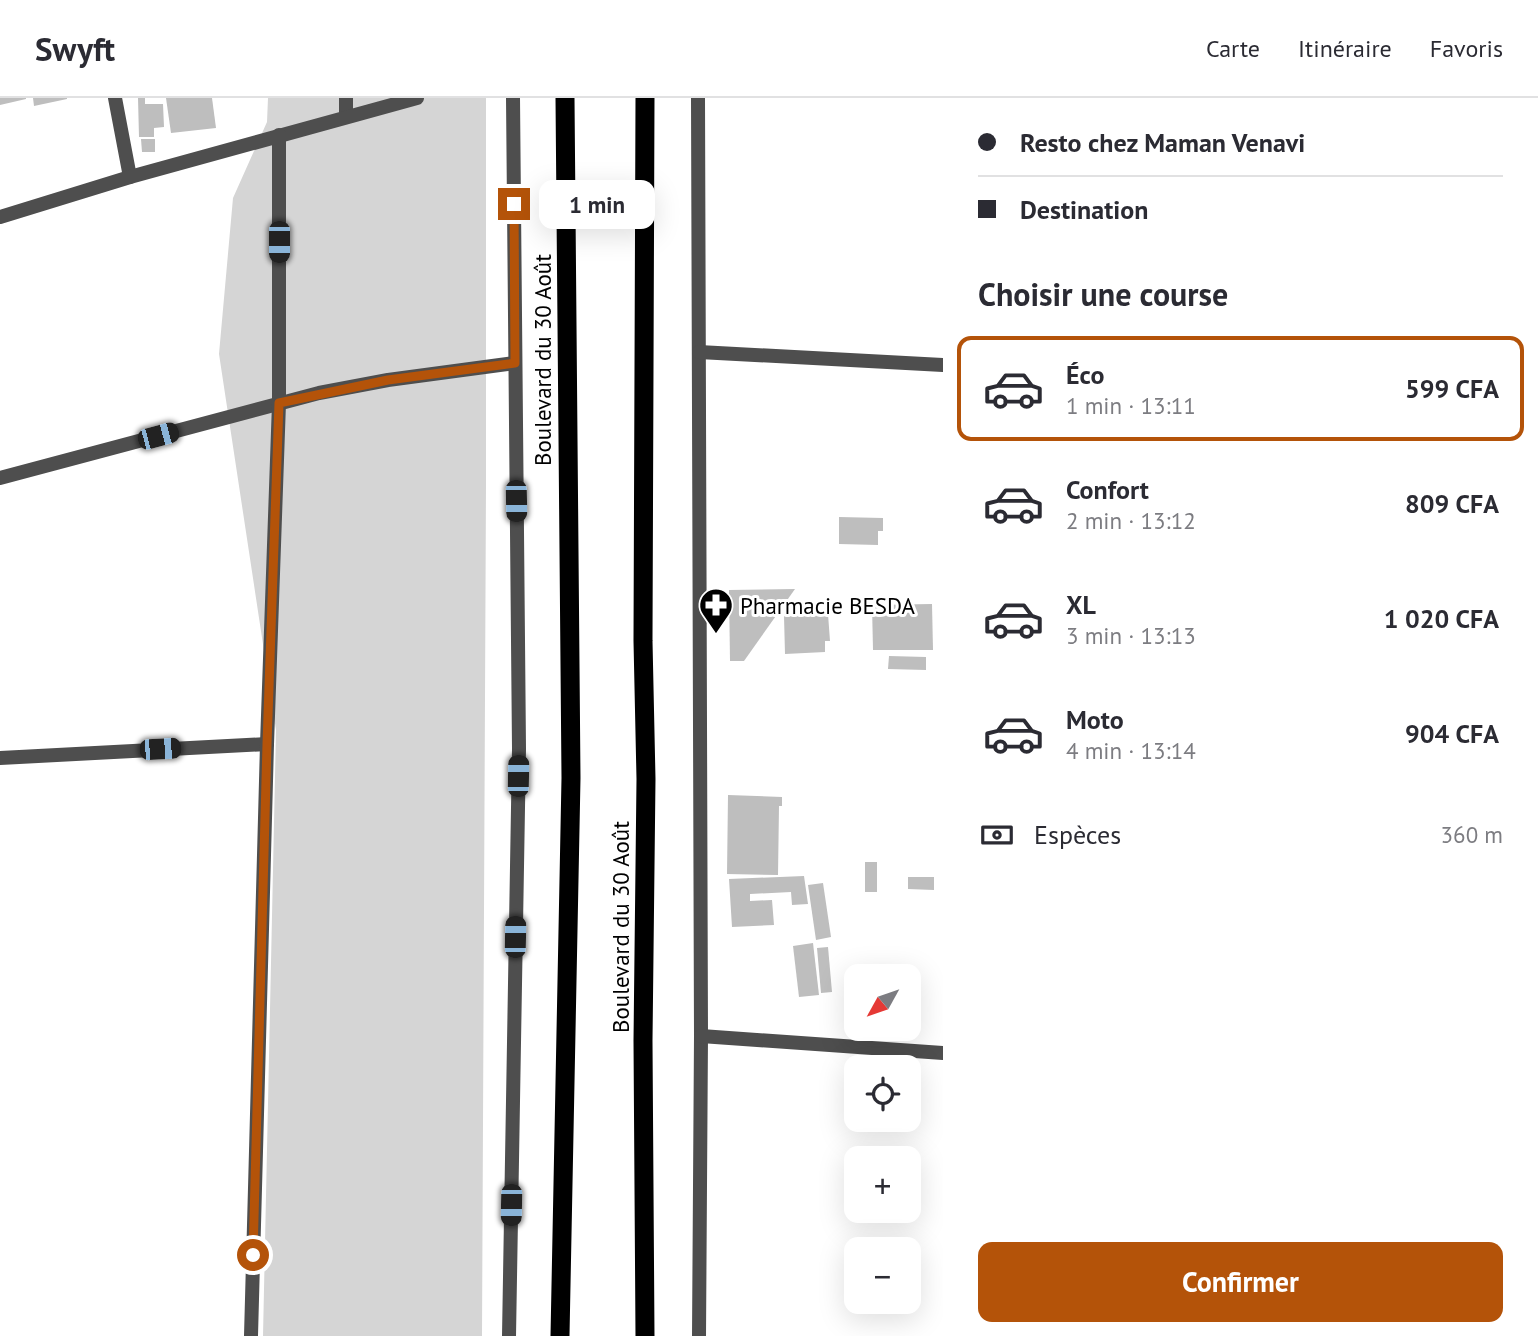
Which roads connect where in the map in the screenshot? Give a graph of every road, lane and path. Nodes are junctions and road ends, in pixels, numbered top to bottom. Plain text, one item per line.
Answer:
1 (115, 98) edge
2 (346, 98) edge
3 (417, 98) edge
4 (513, 98) edge
5 (565, 98) edge
6 (645, 98) edge
7 (698, 98) edge
8 (346, 116) junction
9 (279, 135) junction
10 (130, 177) junction
11 (0, 217) edge
12 (699, 352) junction
13 (515, 363) junction
14 (943, 365) edge
15 (279, 403) junction
16 (0, 478) edge
17 (267, 744) junction
18 (0, 758) edge
19 (701, 1036) junction
20 (943, 1053) edge
21 (251, 1336) edge
22 (509, 1336) edge
23 (560, 1336) edge
24 (645, 1336) edge
25 (699, 1336) edge

1 - 10 street
2 - 8 street
3 - 8 street
4 - 13 street
5 - 23 highway, Boulevard du 30 Août
6 - 24 highway, Boulevard du 30 Août
7 - 12 street
8 - 9 street
9 - 10 street
9 - 15 street
10 - 11 street
12 - 14 street
12 - 19 street
13 - 15 street
13 - 22 street
15 - 16 street
15 - 17 street
17 - 18 street
17 - 21 street
19 - 20 street
19 - 25 street

